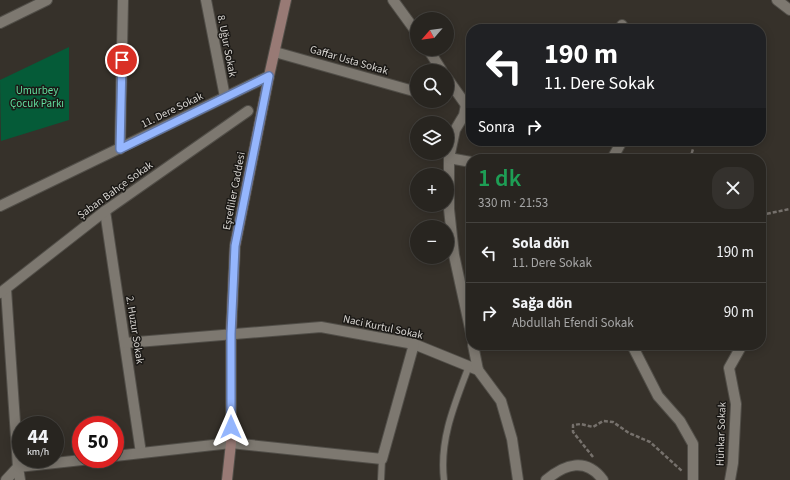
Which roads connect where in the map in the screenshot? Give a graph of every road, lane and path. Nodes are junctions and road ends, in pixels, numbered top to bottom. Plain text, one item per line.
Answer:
1 (47, 0) edge
2 (123, 0) edge
3 (206, 0) edge
4 (282, 0) edge
5 (286, 0) edge
6 (392, 0) edge
7 (777, 0) edge
8 (790, 10) edge
9 (284, 11) junction
10 (0, 23) edge
11 (410, 24) edge
12 (274, 52) junction
13 (269, 76) junction
14 (454, 87) edge
15 (410, 90) edge
16 (225, 97) junction
17 (466, 102) edge
18 (466, 110) edge
19 (248, 111) dead end
20 (454, 135) edge
21 (120, 149) junction
22 (692, 149) dead end
23 (691, 154) edge
24 (454, 159) edge
25 (449, 160) edge
26 (466, 161) edge
27 (0, 206) edge
28 (790, 209) edge
29 (104, 211) junction
30 (766, 214) edge
31 (3, 291) edge
32 (466, 310) edge
33 (231, 334) junction
34 (125, 343) junction
35 (414, 344) junction
36 (473, 350) edge
37 (635, 350) edge
38 (739, 350) edge
39 (473, 368) junction
40 (14, 416) edge
41 (231, 443) junction
42 (141, 454) junction
43 (124, 455) edge
44 (382, 459) junction
45 (670, 461) dead end
46 (17, 468) edge
47 (18, 468) edge
48 (596, 470) junction
49 (6, 480) edge
50 (20, 480) edge
51 (227, 480) edge
52 (381, 480) edge
53 (444, 480) edge
54 (518, 480) edge
55 (546, 480) edge
56 (603, 480) edge
57 (693, 480) edge
58 (730, 480) edge

1 - 10 street
2 - 21 street
3 - 16 street, 8. Uğur Sokak
4 - 9 street
5 - 9 main road, Eşrefliler Caddesi
6 - 11 street
7 - 8 street
9 - 12 main road, Eşrefliler Caddesi
12 - 13 main road, Eşrefliler Caddesi
12 - 15 street, Gaffar Usta Sokak
13 - 16 street, 11. Dere Sokak
13 - 33 main road, Eşrefliler Caddesi
14 - 17 street
16 - 21 street, 11. Dere Sokak
18 - 20 street
19 - 29 street, Şaban Bahçe Sokak
21 - 27 street, 11. Dere Sokak
22 - 23 path
24 - 26 street
25 - 32 street
28 - 30 path
29 - 31 street, Şaban Bahçe Sokak
29 - 34 street, 2. Huzur Sokak
31 - 40 street
33 - 34 street, Naci Kurtul Sokak
33 - 35 street, Naci Kurtul Sokak
33 - 41 main road, Eşrefliler Caddesi
34 - 42 street, 2. Huzur Sokak
35 - 39 street, Naci Kurtul Sokak
35 - 44 street
36 - 39 street
37 - 57 street
38 - 58 street, Hünkar Sokak
39 - 53 lane
39 - 54 street
41 - 42 street
41 - 44 street
41 - 51 main road, Eşrefliler Caddesi
42 - 43 street
44 - 52 lane
45 - 48 path
46 - 49 street
47 - 50 street
48 - 55 street
48 - 56 street

